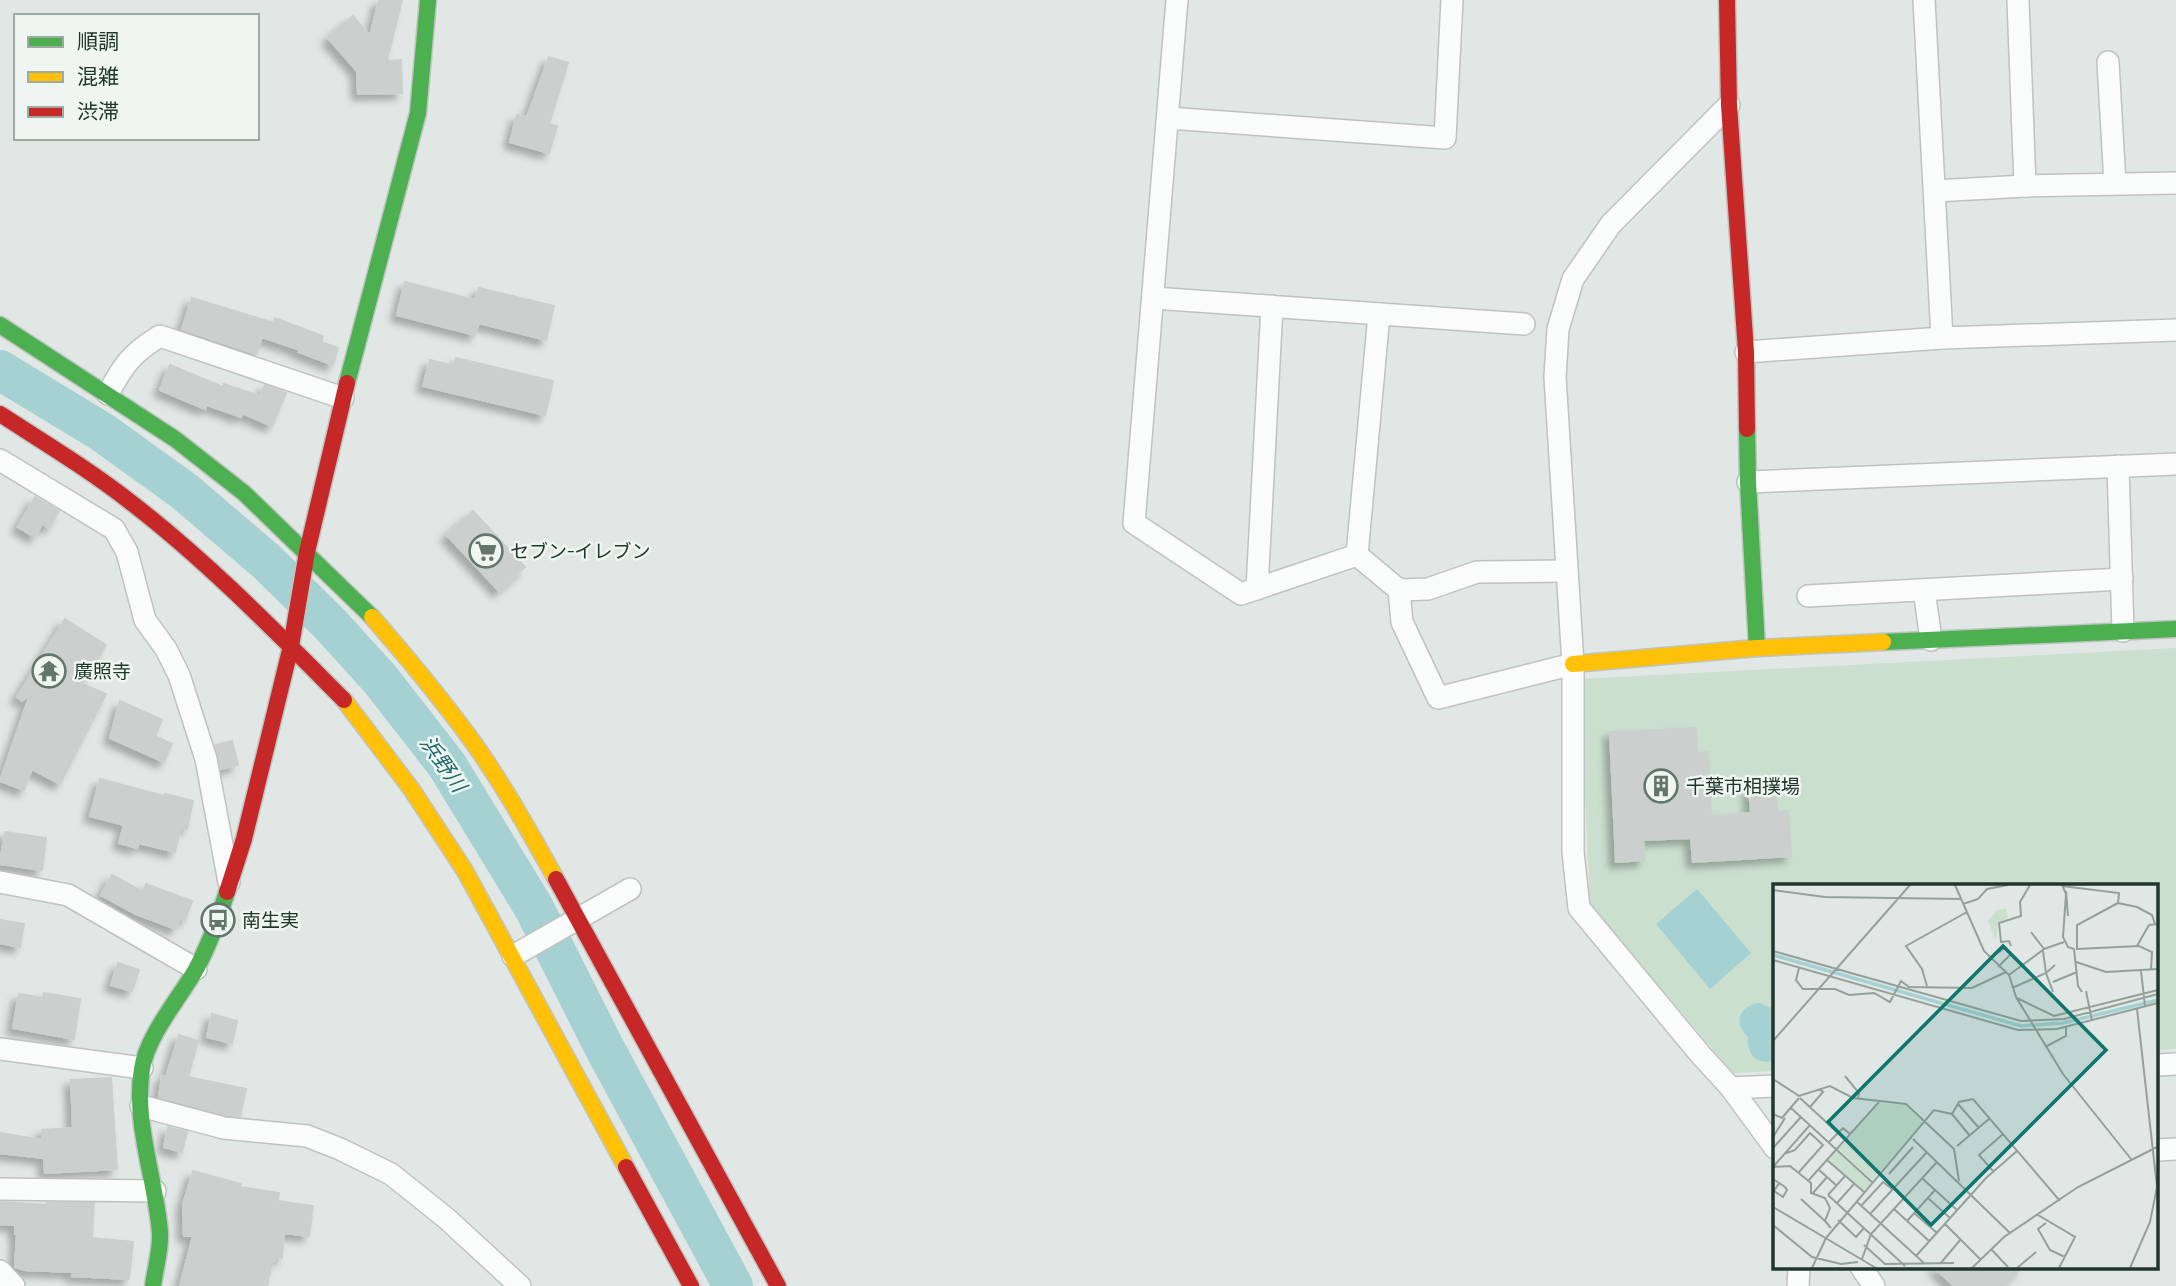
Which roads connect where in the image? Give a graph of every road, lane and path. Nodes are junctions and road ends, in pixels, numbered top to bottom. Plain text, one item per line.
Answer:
1 (428, 0) edge
2 (1177, 0) edge
3 (1452, 0) edge
4 (1727, 0) edge
5 (1924, 0) edge
6 (2018, 0) edge
7 (2108, 62) dead end
8 (1729, 105) junction
9 (1168, 118) junction
10 (2176, 183) edge
11 (2115, 184) junction
12 (2025, 186) junction
13 (1935, 191) junction
14 (1153, 298) junction
15 (1272, 306) junction
16 (1379, 314) junction
17 (1524, 324) dead end
18 (0, 325) edge
19 (2176, 330) edge
20 (1942, 338) junction
21 (1746, 352) junction
22 (108, 394) junction
23 (343, 398) junction
24 (0, 414) edge
25 (0, 460) edge
26 (2176, 464) edge
27 (2118, 466) junction
28 (1748, 482) junction
29 (131, 502) junction
30 (114, 529) junction
31 (307, 552) junction
32 (1357, 555) junction
33 (1567, 570) junction
34 (2122, 579) junction
35 (1257, 589) junction
36 (1399, 590) junction
37 (1924, 590) junction
38 (1808, 596) dead end
39 (2176, 629) edge
40 (2123, 631) junction
41 (1931, 640) junction
42 (291, 646) junction
43 (1757, 648) junction
44 (1573, 664) junction
45 (0, 882) edge
46 (230, 887) junction
47 (630, 889) dead end
48 (578, 917) junction
49 (513, 956) junction
50 (196, 969) junction
51 (0, 1049) edge
52 (2176, 1064) edge
53 (2158, 1065) edge
54 (142, 1068) junction
55 (1773, 1086) edge
56 (1731, 1088) junction
57 (141, 1106) junction
58 (1773, 1145) edge
59 (2176, 1149) edge
60 (2158, 1150) edge
61 (0, 1189) edge
62 (155, 1191) junction
63 (1799, 1268) edge
64 (1862, 1268) edge
65 (0, 1271) edge
66 (13, 1286) edge
67 (153, 1286) edge
68 (520, 1286) edge
69 (691, 1286) edge
70 (778, 1286) edge
71 (1798, 1286) edge
72 (1874, 1286) edge

1 - 23 street
2 - 9 street
3 - 9 street
4 - 8 street
5 - 13 street
6 - 12 street
7 - 11 street
8 - 21 street
8 - 33 street
9 - 14 street
10 - 11 street
11 - 12 street
12 - 13 street
13 - 20 street
14 - 15 street
14 - 35 street
15 - 16 street
15 - 35 street
16 - 17 street
16 - 32 street
18 - 22 street
19 - 20 street
20 - 21 street
21 - 28 street
22 - 23 street
22 - 31 street
23 - 31 street
24 - 29 street
25 - 30 street
26 - 27 street
27 - 28 street
27 - 34 street
28 - 43 street
29 - 30 street
29 - 42 street
30 - 46 street
31 - 42 street
31 - 48 street
32 - 35 street
32 - 36 street
33 - 36 street
33 - 44 street
34 - 37 street
34 - 40 street
36 - 44 street
37 - 38 street
37 - 41 street
39 - 40 street
40 - 41 street
41 - 43 street
42 - 46 street
42 - 49 street
43 - 44 street
44 - 56 street
45 - 50 street
46 - 50 street
47 - 48 street
48 - 49 street
48 - 70 street
49 - 69 street
50 - 54 street
51 - 54 street
52 - 53 street
54 - 57 street
55 - 56 street
56 - 58 street
57 - 62 street
57 - 68 street
59 - 60 street
61 - 62 street
62 - 67 street
63 - 71 street
64 - 72 street
65 - 66 street

